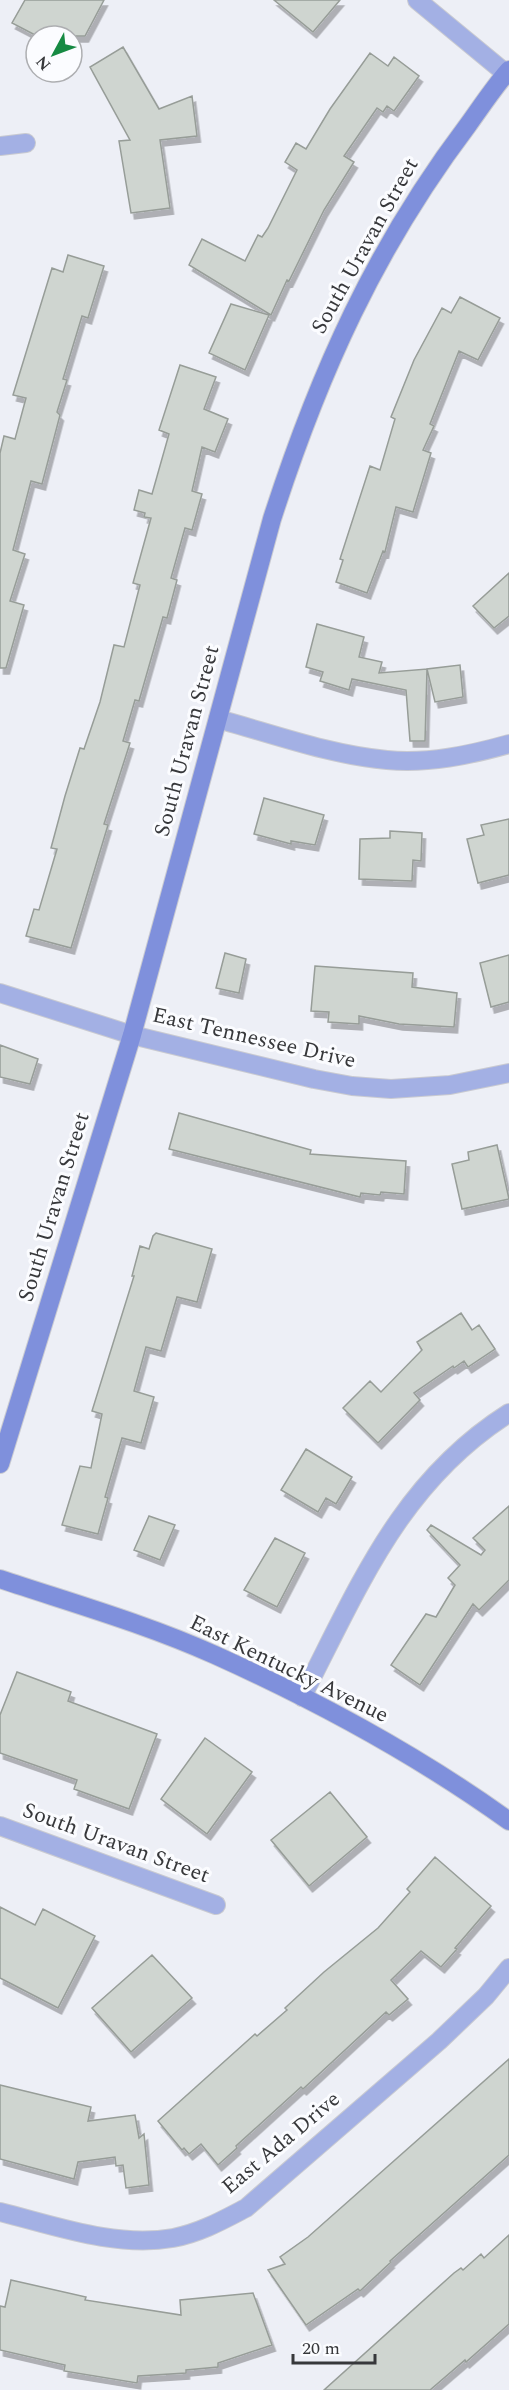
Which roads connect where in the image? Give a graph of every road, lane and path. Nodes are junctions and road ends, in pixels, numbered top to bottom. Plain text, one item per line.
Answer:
1 (417, 0) edge
2 (508, 73) edge
3 (26, 143) dead end
4 (0, 146) edge
5 (218, 719) junction
6 (509, 744) edge
7 (0, 993) edge
8 (132, 1035) junction
9 (509, 1073) edge
10 (509, 1413) edge
11 (0, 1464) edge
12 (0, 1579) edge
13 (302, 1697) junction
14 (509, 1821) edge
15 (0, 1826) edge
16 (216, 1905) dead end
17 (509, 1968) edge
18 (0, 2212) edge

1 - 2 street
2 - 5 street, South Uravan Street
3 - 4 street
5 - 6 street
5 - 8 street, South Uravan Street
7 - 8 street, East Tennessee Drive
8 - 9 street, East Tennessee Drive
8 - 11 street, South Uravan Street
10 - 13 street
12 - 13 street, East Kentucky Avenue
13 - 14 street, East Kentucky Avenue
15 - 16 street, South Uravan Street
17 - 18 street, East Ada Drive

